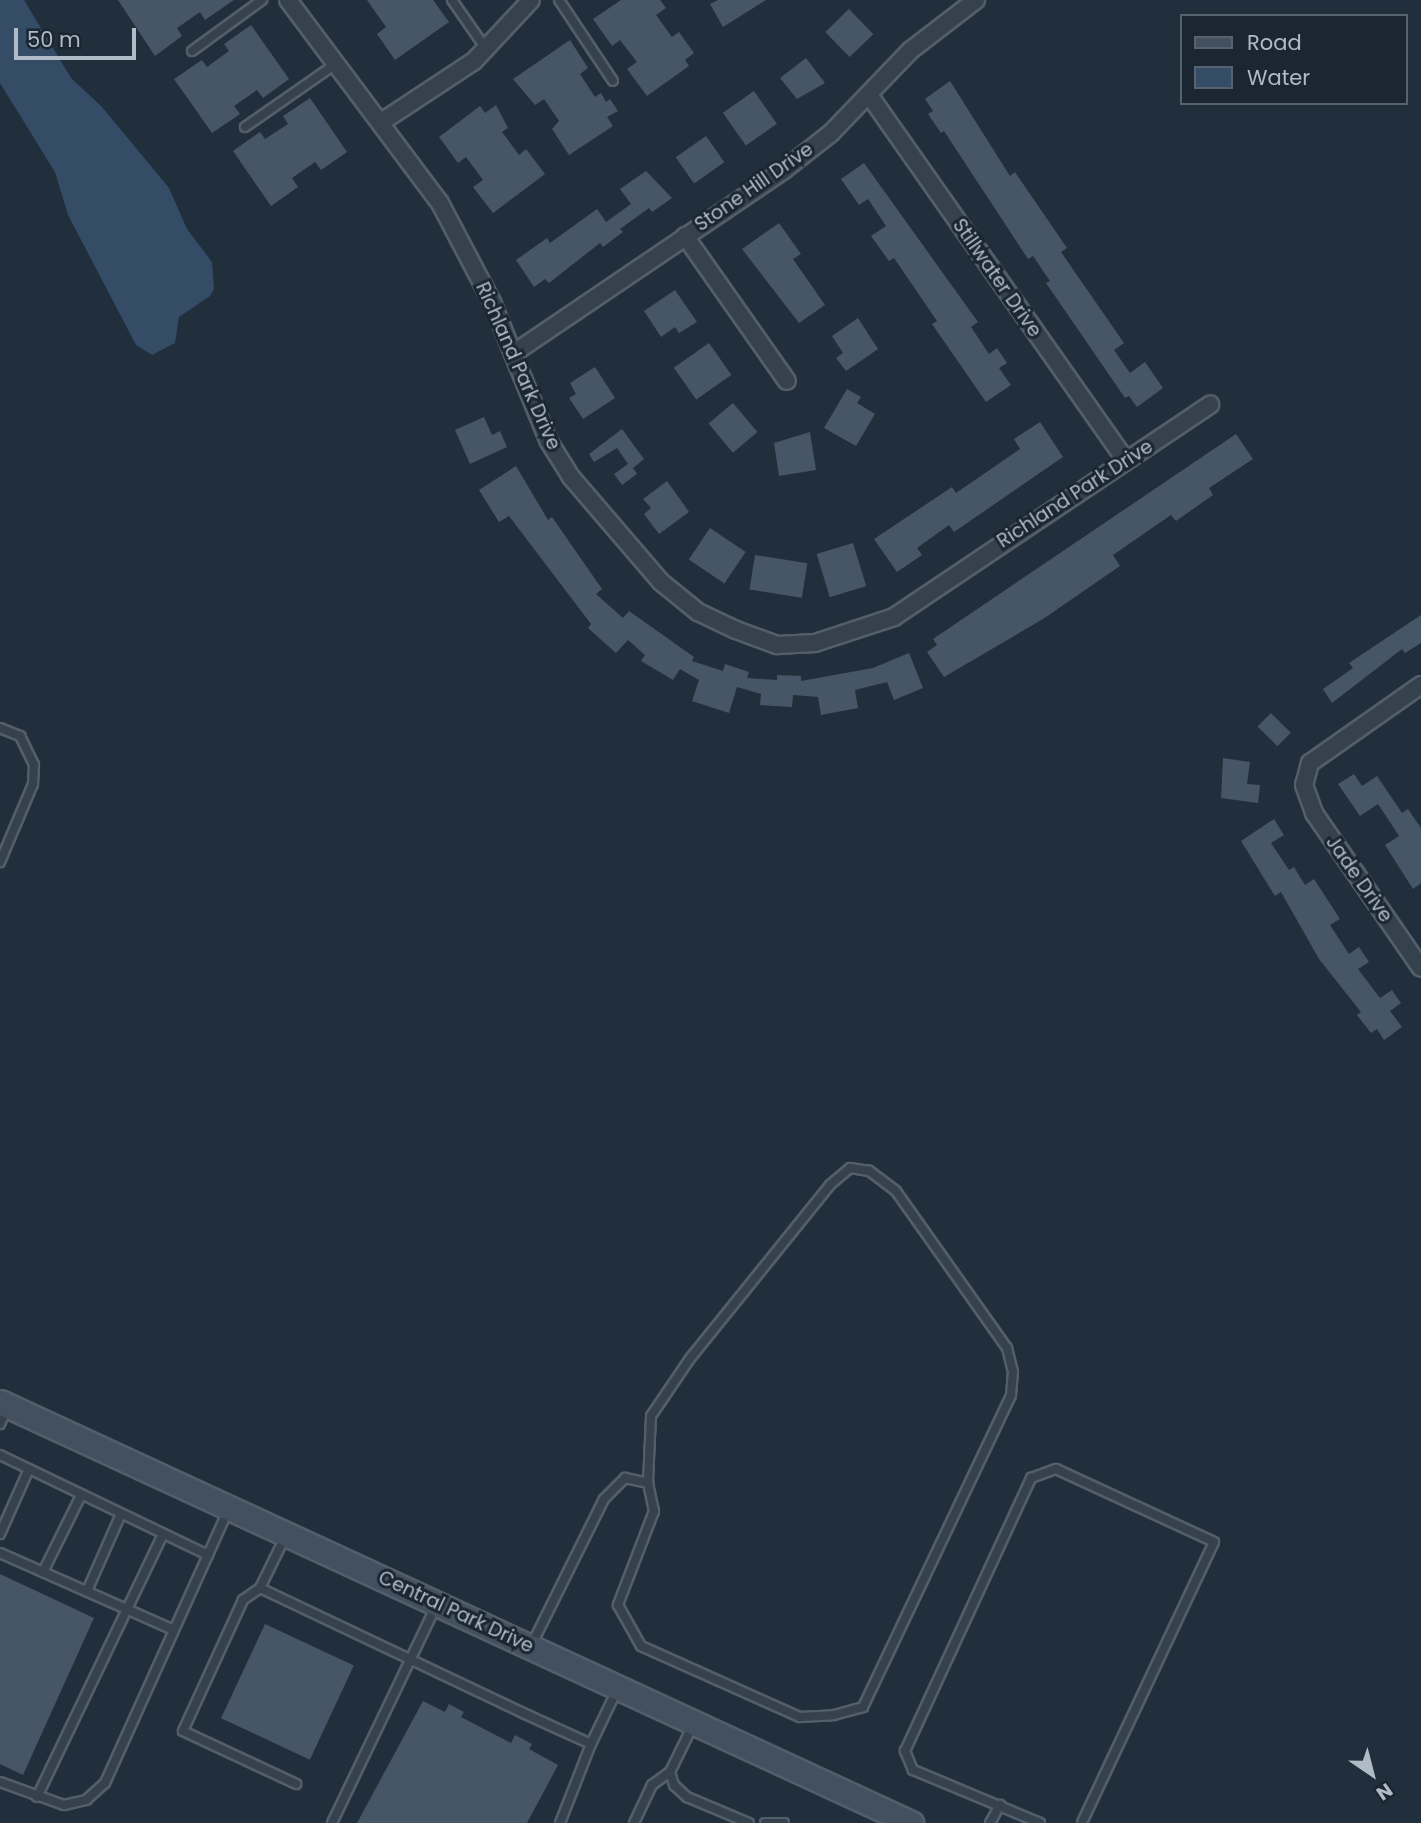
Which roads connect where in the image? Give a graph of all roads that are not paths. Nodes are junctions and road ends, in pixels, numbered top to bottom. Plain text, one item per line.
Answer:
1 (262, 0) edge
2 (288, 0) edge
3 (452, 0) edge
4 (531, 0) edge
5 (559, 0) edge
6 (976, 0) edge
7 (486, 48) junction
8 (191, 51) dead end
9 (337, 63) junction
10 (613, 81) dead end
11 (869, 95) junction
12 (383, 121) junction
13 (245, 127) dead end
14 (685, 236) junction
15 (514, 353) junction
16 (787, 381) dead end
17 (1210, 405) dead end
18 (1126, 460) junction
19 (1421, 685) edge
20 (0, 728) edge
21 (0, 862) edge
22 (1421, 968) edge
23 (3, 1410) edge
24 (0, 1455) edge
25 (29, 1469) junction
26 (648, 1483) junction
27 (81, 1495) junction
28 (230, 1508) junction
29 (121, 1514) junction
30 (0, 1534) edge
31 (163, 1534) junction
32 (286, 1534) junction
33 (0, 1553) edge
34 (208, 1555) junction
35 (43, 1572) junction
36 (260, 1588) junction
37 (87, 1591) junction
38 (437, 1604) junction
39 (127, 1609) junction
40 (174, 1630) junction
41 (530, 1647) junction
42 (409, 1660) junction
43 (618, 1687) junction
44 (694, 1723) junction
45 (591, 1744) junction
46 (670, 1772) junction
47 (0, 1782) edge
48 (296, 1784) dead end
49 (37, 1797) junction
50 (1000, 1805) junction
51 (332, 1823) edge
52 (560, 1823) edge
53 (634, 1823) edge
54 (750, 1823) edge
55 (765, 1823) edge
56 (773, 1823) edge
57 (784, 1823) edge
58 (911, 1823) edge
59 (990, 1823) edge
60 (1040, 1823) edge
61 (1082, 1823) edge

1 - 8 lane
2 - 9 street, Richland Park Drive
3 - 7 lane
4 - 7 street
5 - 10 lane
6 - 11 street, Stone Hill Drive
7 - 12 street
9 - 12 street, Richland Park Drive
9 - 13 lane
11 - 14 street, Stone Hill Drive
11 - 18 street, Stillwater Drive
12 - 15 street, Richland Park Drive
14 - 15 street, Stone Hill Drive
14 - 16 street
15 - 18 street, Richland Park Drive
17 - 18 street, Richland Park Drive
19 - 22 street, Jade Drive
20 - 21 lane
23 - 28 street, Central Park Drive
24 - 25 lane
25 - 27 lane
25 - 30 lane
26 - 26 lane
26 - 41 lane
27 - 29 lane
27 - 35 lane
28 - 32 street, Central Park Drive
28 - 34 lane
29 - 31 lane
29 - 37 lane
31 - 34 lane
31 - 39 lane
32 - 36 lane
32 - 38 street, Central Park Drive
33 - 35 lane
34 - 40 lane
35 - 37 lane
36 - 42 lane
36 - 48 lane
37 - 39 lane
38 - 41 street, Central Park Drive
38 - 42 lane
39 - 40 lane
39 - 49 lane
40 - 49 lane
41 - 43 street, Central Park Drive
42 - 45 lane
42 - 51 lane
43 - 44 street, Central Park Drive
43 - 45 lane
44 - 46 lane
44 - 58 street, Central Park Drive
45 - 52 lane
46 - 53 lane
46 - 54 lane
47 - 49 lane
50 - 59 lane
50 - 60 lane
50 - 61 lane
55 - 56 lane
56 - 57 lane

